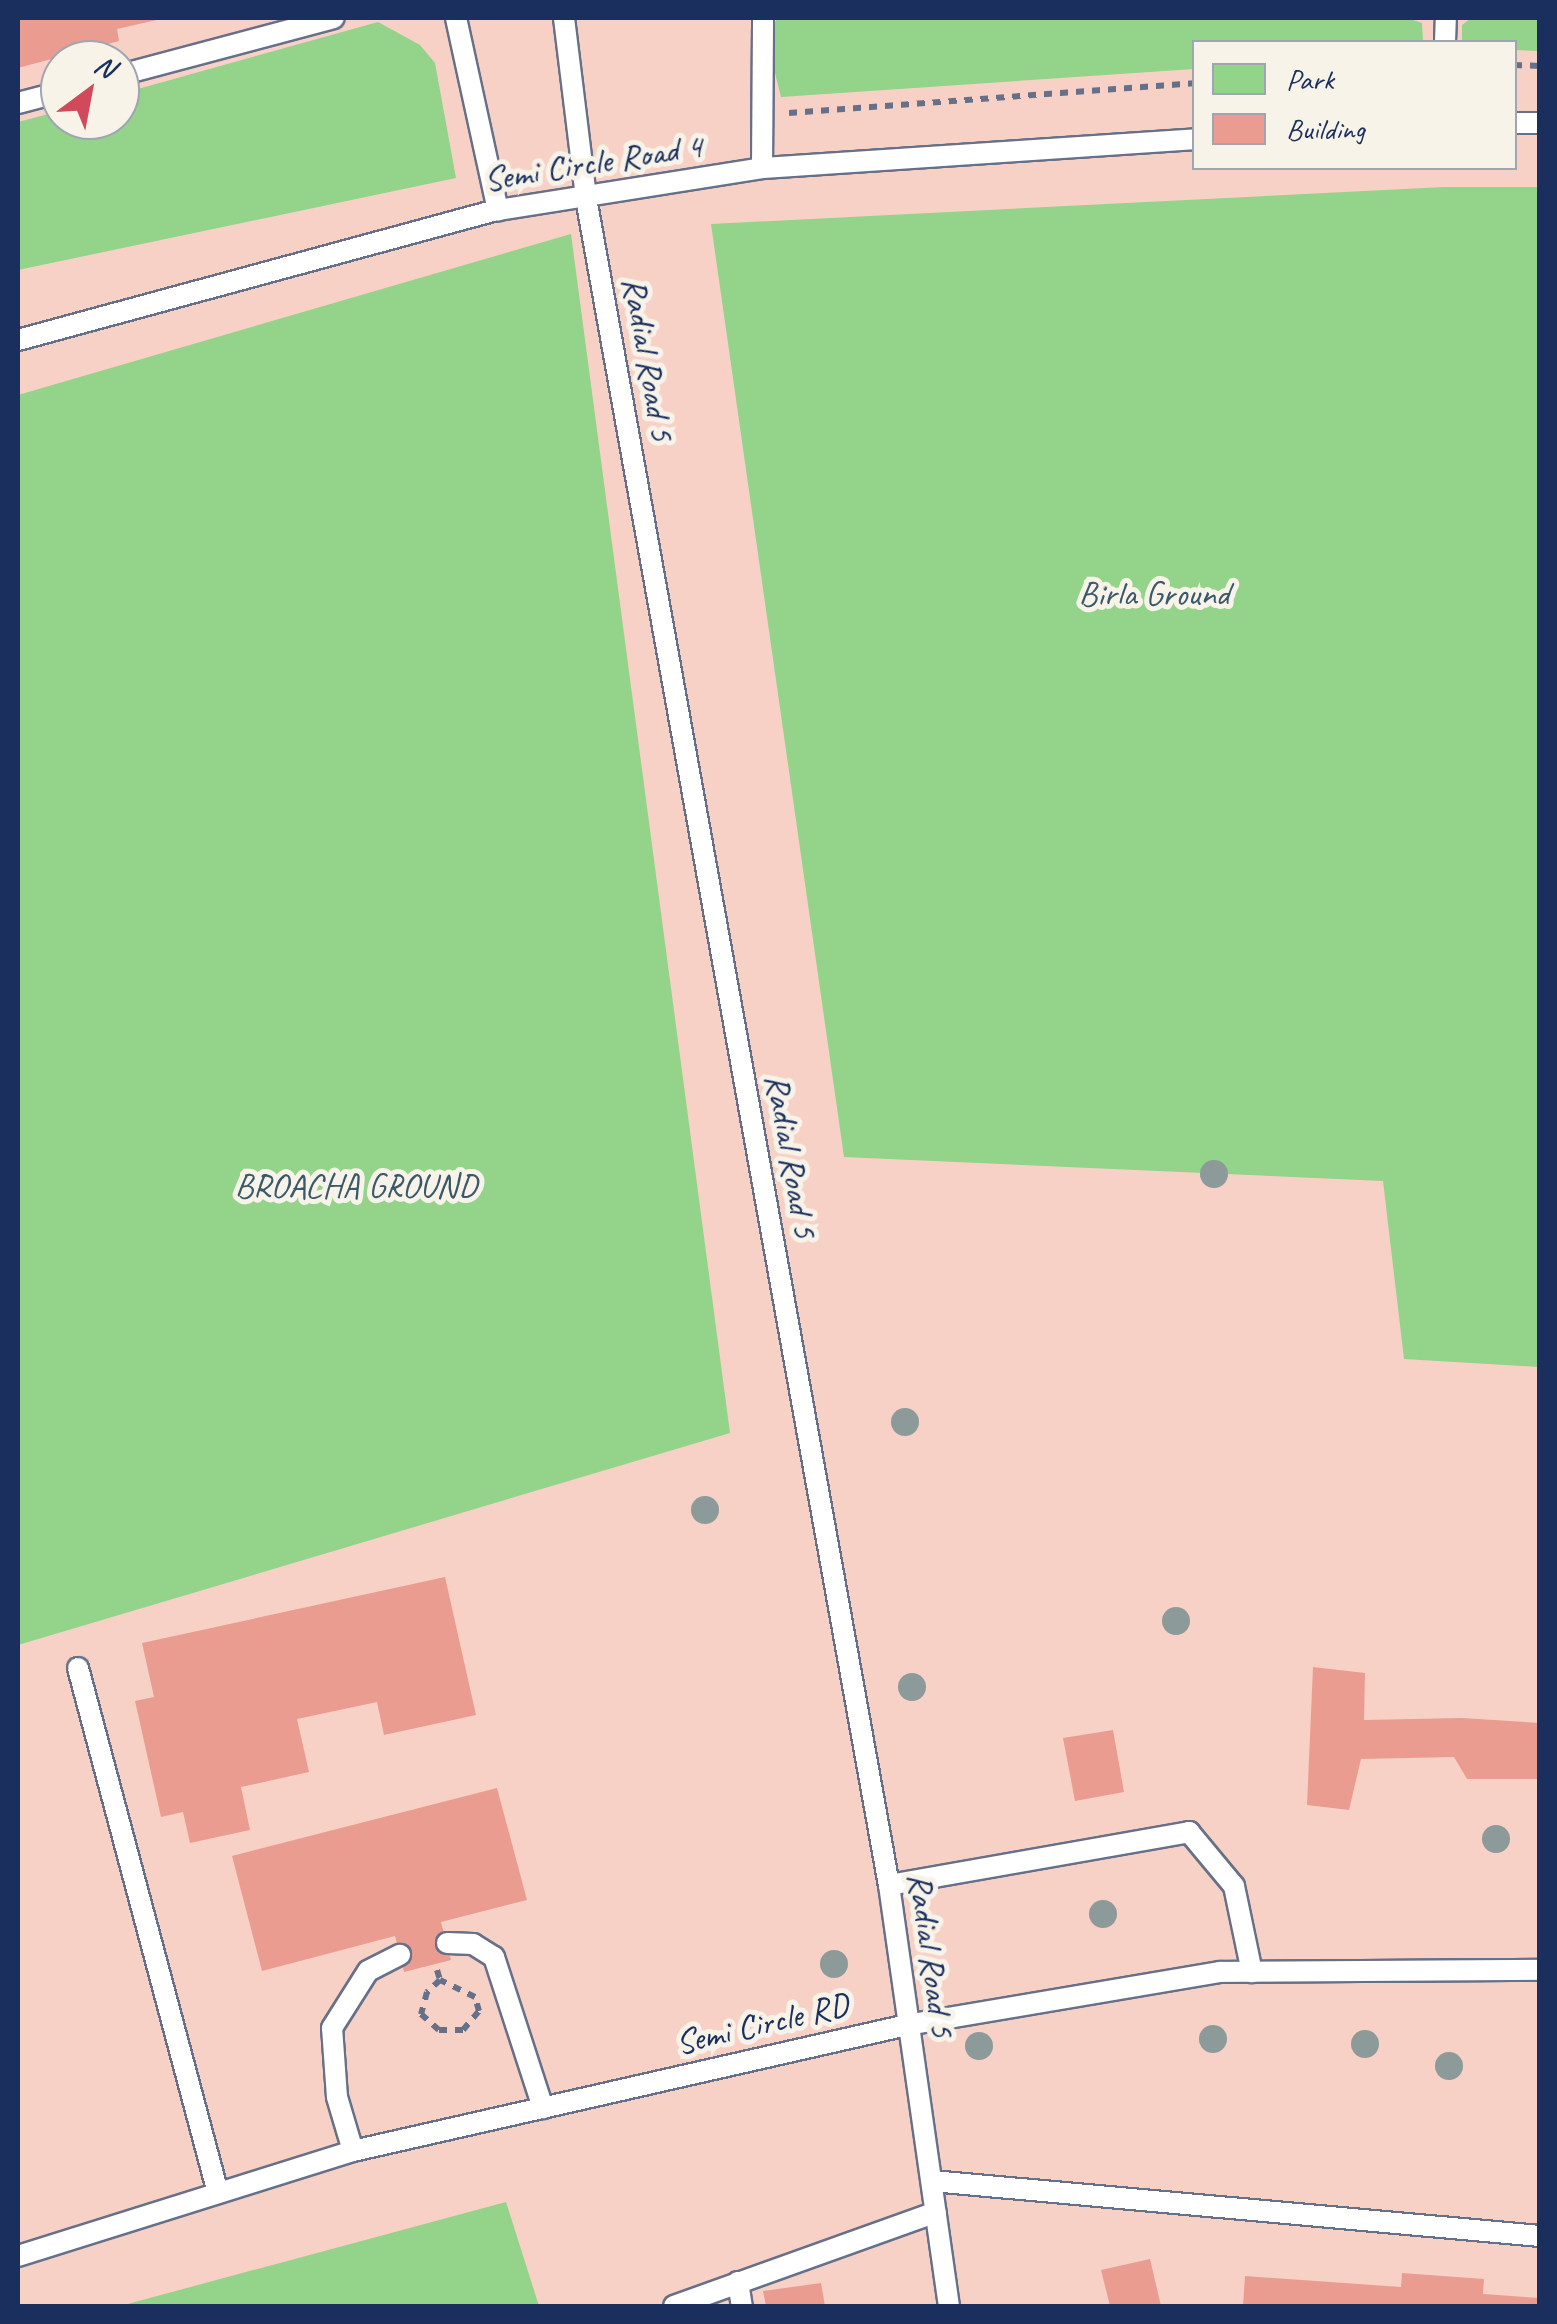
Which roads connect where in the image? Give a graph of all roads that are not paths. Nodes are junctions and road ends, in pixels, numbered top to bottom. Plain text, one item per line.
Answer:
1 (334, 18) edge
2 (456, 18) edge
3 (564, 18) edge
4 (764, 18) edge
5 (140, 70) edge
6 (1192, 139) edge
7 (762, 168) junction
8 (586, 198) junction
9 (498, 210) junction
10 (18, 340) edge
11 (78, 1668) dead end
12 (890, 1886) junction
13 (447, 1943) dead end
14 (400, 1955) dead end
15 (1540, 1970) edge
16 (1252, 1972) junction
17 (907, 2024) junction
18 (543, 2108) junction
19 (352, 2151) junction
20 (932, 2182) junction
21 (218, 2193) junction
22 (936, 2212) junction
23 (1540, 2236) edge
24 (18, 2256) edge
25 (738, 2282) junction
26 (674, 2306) edge
27 (742, 2306) edge
28 (950, 2306) edge

1 - 5 lane
2 - 9 lane
3 - 8 lane, Radial Road 5
4 - 7 lane
6 - 7 lane, Semi Circle Road 4
7 - 8 lane, Semi Circle Road 4
8 - 9 lane, Semi Circle Road 4
8 - 12 lane, Radial Road 5
9 - 10 lane, Semi Circle Road 4
11 - 21 lane
12 - 16 lane
12 - 17 lane, Radial Road 5
13 - 18 lane
14 - 19 lane
15 - 16 lane, Semi Circle RD
16 - 17 lane, Semi Circle RD
17 - 18 lane, Semi Circle RD
17 - 20 lane, Radial Road 5
18 - 19 lane, Semi Circle RD
19 - 21 lane, Semi Circle RD
20 - 22 lane, Radial Road 5
20 - 23 lane
21 - 24 lane, Semi Circle RD
22 - 25 lane
22 - 28 lane, Radial Road 5
25 - 26 lane
25 - 27 lane

